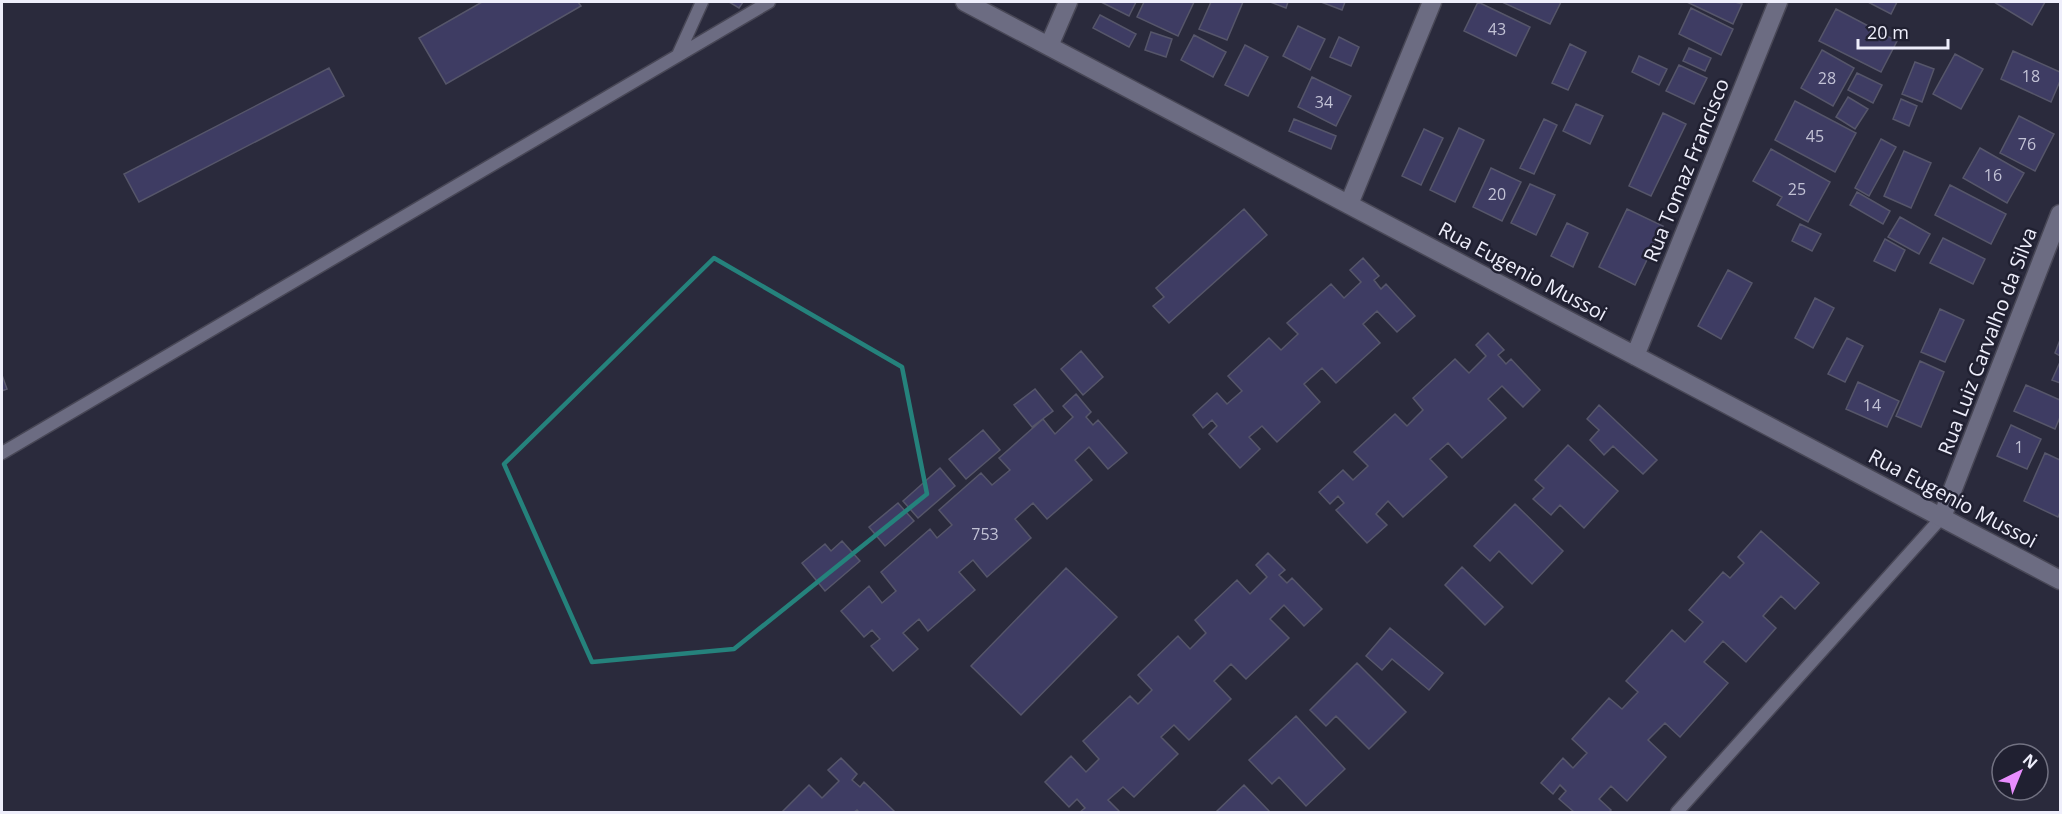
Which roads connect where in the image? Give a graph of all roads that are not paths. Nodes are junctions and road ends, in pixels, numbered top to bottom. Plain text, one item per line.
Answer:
1 (702, 2) edge
2 (769, 2) edge
3 (965, 2) edge
4 (1068, 2) edge
5 (1432, 2) edge
6 (1778, 2) edge
7 (1049, 46) junction
8 (678, 55) junction
9 (1349, 204) junction
10 (2061, 214) edge
11 (1635, 356) junction
12 (2, 453) edge
13 (1942, 517) junction
14 (2061, 580) edge
15 (1677, 813) edge

1 - 8 lane
2 - 8 lane
3 - 7 street, Rua Eugenio Mussoi
4 - 7 street
5 - 9 street
6 - 11 street, Rua Tomaz Francisco
7 - 9 street, Rua Eugenio Mussoi
8 - 12 lane
9 - 11 street, Rua Eugenio Mussoi
10 - 13 street, Rua Luiz Carvalho da Silva
11 - 13 street, Rua Eugenio Mussoi
13 - 14 street, Rua Eugenio Mussoi
13 - 15 lane

